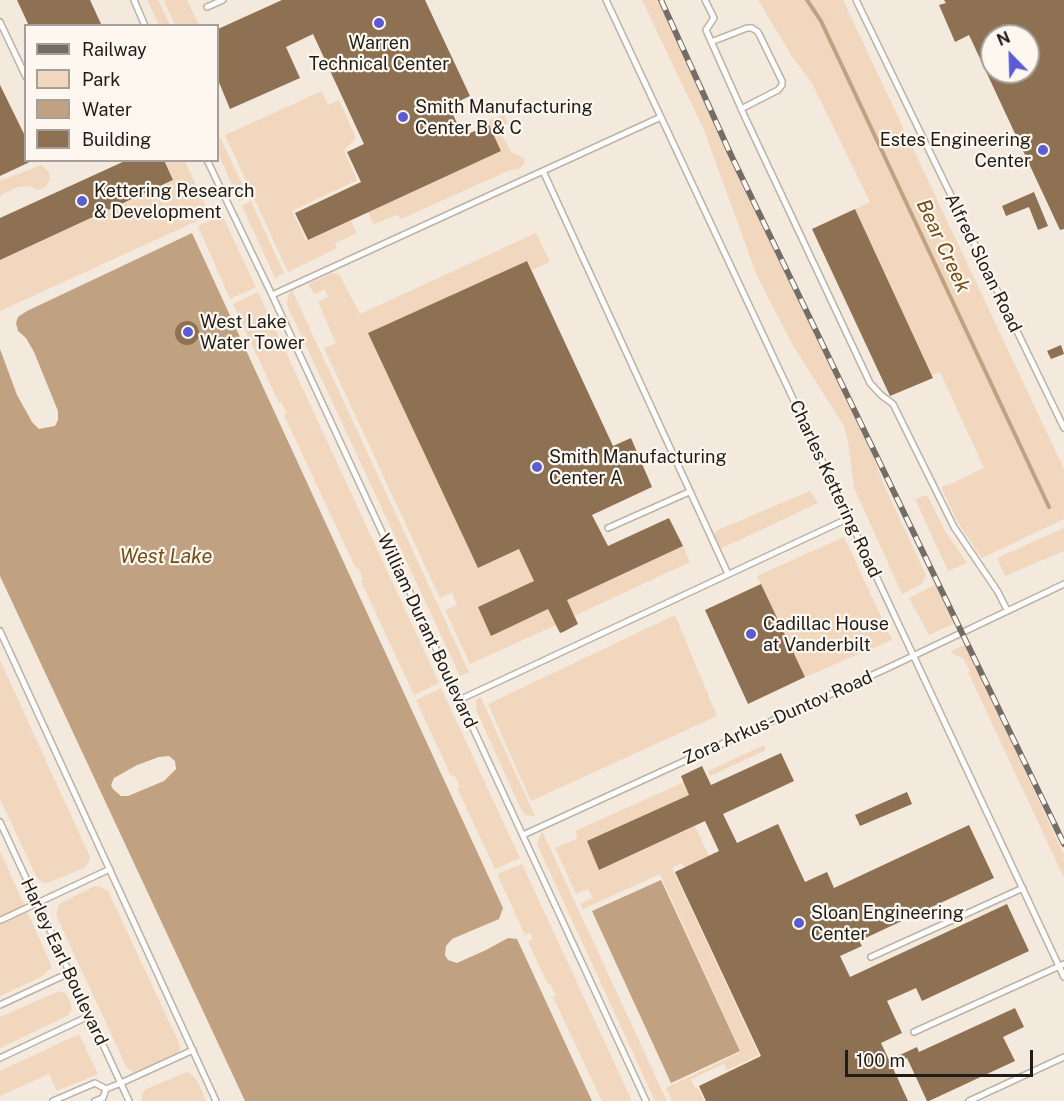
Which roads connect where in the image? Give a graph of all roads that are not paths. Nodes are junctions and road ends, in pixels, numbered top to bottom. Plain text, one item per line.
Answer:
1 (134, 0) edge
2 (223, 0) edge
3 (606, 0) edge
4 (705, 0) edge
5 (856, 0) edge
6 (207, 7) dead end
7 (0, 22) edge
8 (145, 24) edge
9 (711, 42) junction
10 (24, 73) edge
11 (741, 110) junction
12 (661, 117) junction
13 (208, 162) edge
14 (543, 171) junction
15 (272, 295) junction
16 (1062, 417) edge
17 (1064, 428) edge
18 (689, 492) junction
19 (849, 518) junction
20 (608, 528) dead end
21 (728, 574) junction
22 (1064, 584) edge
23 (1007, 610) junction
24 (0, 631) edge
25 (912, 657) junction
26 (459, 700) junction
27 (0, 822) edge
28 (523, 835) junction
29 (110, 869) junction
30 (1023, 888) junction
31 (37, 903) junction
32 (1, 920) edge
33 (871, 957) dead end
34 (1062, 965) edge
35 (69, 974) junction
36 (1064, 977) edge
37 (0, 1005) edge
38 (89, 1016) junction
39 (914, 1032) dead end
40 (193, 1050) junction
41 (1064, 1057) edge
42 (0, 1058) edge
43 (121, 1083) junction
44 (106, 1089) junction
45 (53, 1101) edge
46 (95, 1101) edge
47 (129, 1101) edge
48 (216, 1101) edge
49 (646, 1101) edge
50 (969, 1101) edge

1 - 8 lane
2 - 6 lane
3 - 12 lane, Charles Kettering Road
4 - 9 lane
5 - 16 lane, Alfred Sloan Road
7 - 10 lane
9 - 11 lane
9 - 11 lane
11 - 23 lane
12 - 14 lane
12 - 19 lane, Charles Kettering Road
13 - 15 lane, William Durant Boulevard
14 - 15 lane
14 - 18 lane
15 - 26 lane, William Durant Boulevard
16 - 17 lane, Alfred Sloan Road
18 - 20 lane
18 - 21 lane
19 - 21 lane
19 - 25 lane, Charles Kettering Road
21 - 26 lane
22 - 23 lane, Zora Arkus-Duntov Road
23 - 25 lane, Zora Arkus-Duntov Road
24 - 29 lane
25 - 28 lane, Zora Arkus-Duntov Road
25 - 30 lane, Charles Kettering Road
26 - 28 lane, William Durant Boulevard
27 - 31 lane, Harley Earl Boulevard
28 - 49 lane, William Durant Boulevard
29 - 31 lane
29 - 40 lane
30 - 33 lane
30 - 34 lane, Charles Kettering Road
31 - 32 lane
31 - 35 lane, Harley Earl Boulevard
34 - 36 lane, Charles Kettering Road
34 - 39 lane
35 - 37 lane
35 - 38 lane, Harley Earl Boulevard
38 - 42 lane
38 - 43 lane, Harley Earl Boulevard
40 - 43 lane
40 - 48 lane
41 - 50 lane
43 - 44 lane
43 - 47 lane, Harley Earl Boulevard
44 - 45 lane
44 - 46 lane

